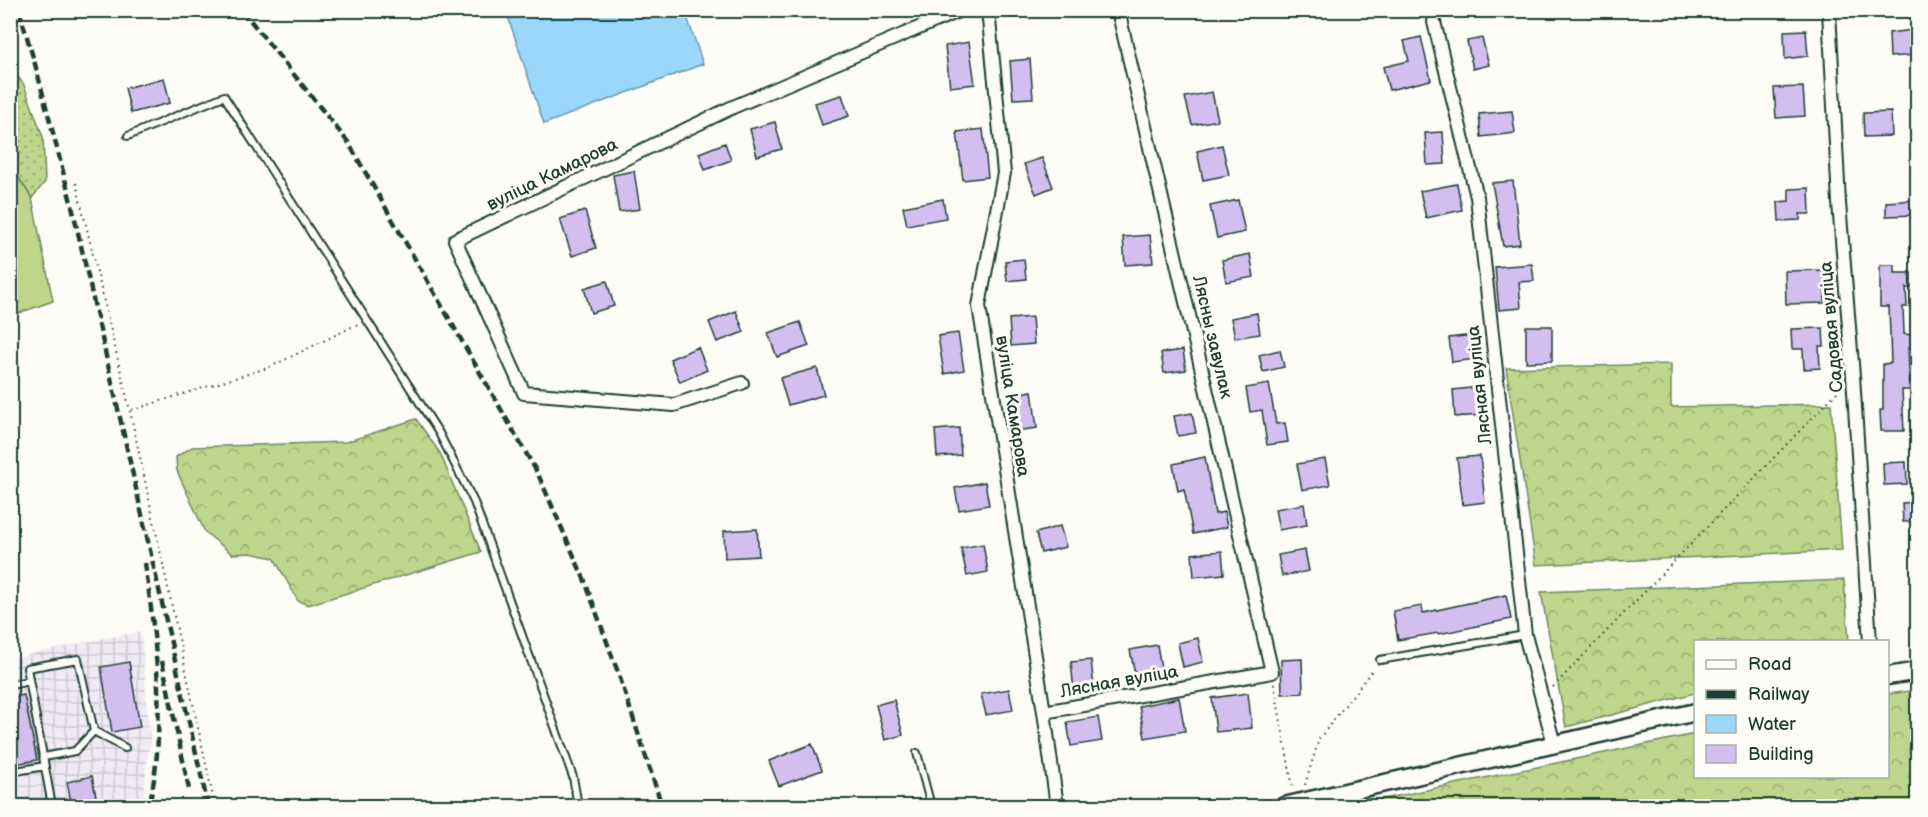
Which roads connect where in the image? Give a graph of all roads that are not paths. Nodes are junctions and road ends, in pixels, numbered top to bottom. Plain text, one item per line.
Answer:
1 (961, 10) edge
2 (988, 10) edge
3 (1118, 10) edge
4 (1828, 10) edge
5 (1434, 22) dead end
6 (128, 136) dead end
7 (742, 383) dead end
8 (1525, 635) junction
9 (1870, 640) edge
10 (1380, 660) road end
11 (1917, 671) edge
12 (1272, 672) joint
13 (1889, 676) edge
14 (29, 681) junction
15 (10, 684) edge
16 (1044, 712) junction
17 (1694, 712) edge
18 (94, 731) junction
19 (1554, 744) junction
20 (125, 748) dead end
21 (917, 753) dead end
22 (44, 757) junction
23 (45, 766) junction
24 (10, 772) edge
25 (52, 807) edge
26 (578, 807) edge
27 (931, 807) edge
28 (1057, 807) edge
29 (1284, 807) edge

1 - 7 street, вуліца Камарова
2 - 16 street, вуліца Камарова
3 - 12 street, Лясны завулак
4 - 9 street, Садовая вуліца
5 - 8 street, Лясная вуліца
6 - 26 lane
8 - 10 lane
8 - 19 street, Лясная вуліца
11 - 13 main road
12 - 16 street, Лясная вуліца
14 - 15 lane
14 - 18 lane
14 - 22 lane
16 - 28 street, вуліца Камарова
17 - 19 main road
18 - 20 lane
18 - 22 lane
19 - 29 main road
21 - 27 lane
22 - 23 lane
23 - 24 lane
23 - 25 lane

